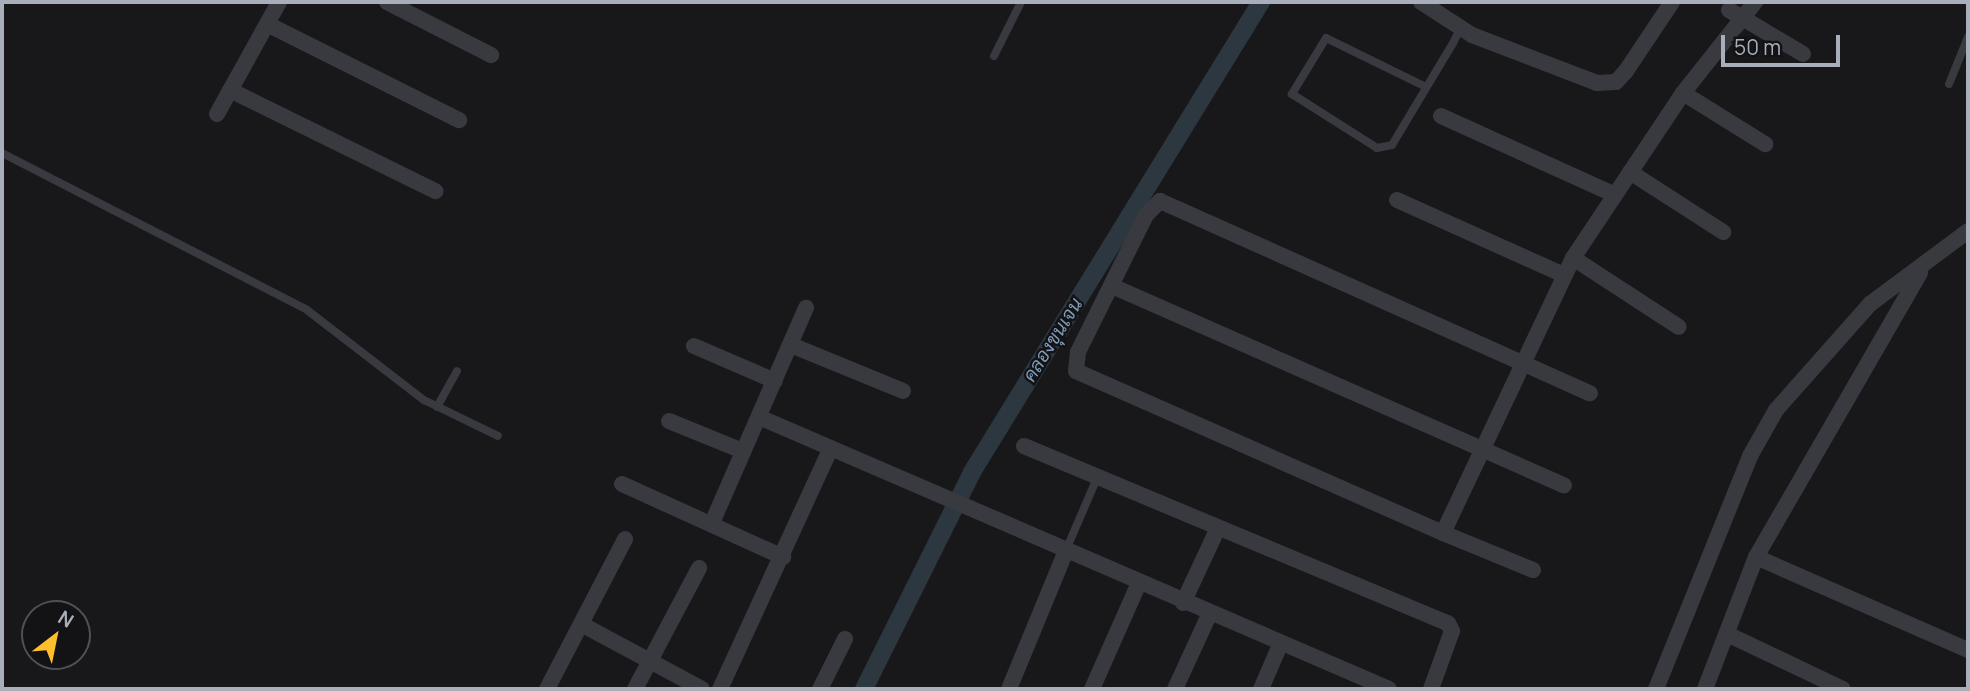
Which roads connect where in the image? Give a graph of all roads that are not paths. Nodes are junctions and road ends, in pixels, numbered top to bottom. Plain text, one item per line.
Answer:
1 (279, 2) edge
2 (387, 2) edge
3 (1021, 2) edge
4 (1421, 2) edge
5 (1672, 2) edge
6 (1742, 9) edge
7 (267, 24) junction
8 (1460, 29) junction
9 (1968, 37) edge
10 (1803, 54) dead end
11 (492, 55) dead end
12 (994, 56) dead end
13 (1948, 84) dead end
14 (1426, 87) junction
15 (230, 90) junction
16 (1683, 93) junction
17 (217, 114) dead end
18 (1441, 116) dead end
19 (459, 120) dead end
20 (1765, 144) dead end
21 (2, 152) edge
22 (1630, 172) junction
23 (435, 191) dead end
24 (1612, 194) junction
25 (1397, 200) dead end
26 (1968, 230) edge
27 (1723, 232) dead end
28 (1573, 258) junction
29 (1925, 265) junction
30 (1563, 275) junction
31 (1112, 286) junction
32 (806, 308) dead end
33 (1679, 327) dead end
34 (790, 345) junction
35 (694, 346) dead end
36 (1521, 361) junction
37 (457, 371) dead end
38 (775, 381) junction
39 (903, 391) dead end
40 (1590, 393) dead end
41 (438, 407) junction
42 (759, 417) junction
43 (669, 421) dead end
44 (498, 436) dead end
45 (1024, 446) dead end
46 (831, 448) junction
47 (1480, 449) junction
48 (743, 451) junction
49 (1097, 478) junction
50 (622, 484) dead end
51 (1564, 485) dead end
52 (712, 523) junction
53 (1217, 530) junction
54 (1443, 533) junction
55 (625, 539) dead end
56 (1065, 552) junction
57 (783, 557) junction
58 (1756, 557) junction
59 (699, 568) dead end
60 (1533, 570) dead end
61 (1138, 585) junction
62 (1183, 603) junction
63 (1209, 615) junction
64 (581, 624) junction
65 (1727, 634) junction
66 (845, 639) dead end
67 (1280, 645) junction
68 (1968, 650) edge
69 (650, 661) junction
70 (1346, 682) edge
71 (547, 689) edge
72 (635, 689) edge
73 (702, 689) edge
74 (720, 689) edge
75 (820, 689) edge
76 (1009, 689) edge
77 (1092, 689) edge
78 (1175, 689) edge
79 (1261, 689) edge
80 (1389, 689) edge
81 (1431, 689) edge
82 (1656, 689) edge
83 (1705, 689) edge
84 (1843, 689) edge

1 - 7 street
2 - 11 street
3 - 12 lane
4 - 8 street
5 - 8 street
6 - 10 street
6 - 16 street
7 - 15 street
7 - 19 street
8 - 14 lane
9 - 13 lane
14 - 14 lane
15 - 17 street
15 - 23 street
16 - 20 street
16 - 22 street
18 - 24 street
21 - 41 lane
22 - 24 street
22 - 27 street
24 - 28 street
25 - 30 street
26 - 29 street
28 - 30 street
28 - 33 street
29 - 58 street
29 - 82 street
30 - 36 street
31 - 36 street
31 - 47 street
31 - 54 street
32 - 34 street
34 - 38 street
34 - 39 street
35 - 38 street
36 - 40 street
36 - 47 street
37 - 41 lane
38 - 42 street
41 - 44 lane
42 - 46 street
42 - 48 street
43 - 48 street
45 - 49 street
46 - 56 street
46 - 57 street
47 - 51 street
47 - 54 street
48 - 52 street
49 - 53 street
49 - 56 lane
50 - 52 street
52 - 57 street
53 - 62 street
53 - 81 street
54 - 60 street
55 - 64 street
56 - 61 street
56 - 76 street
57 - 74 street
58 - 65 street
58 - 68 street
59 - 69 street
61 - 62 street
61 - 77 street
62 - 63 street
63 - 67 street
63 - 78 street
64 - 69 street
64 - 71 street
65 - 83 street
65 - 84 street
66 - 75 street
67 - 70 street
67 - 79 street
69 - 72 street
69 - 73 street
70 - 80 street

